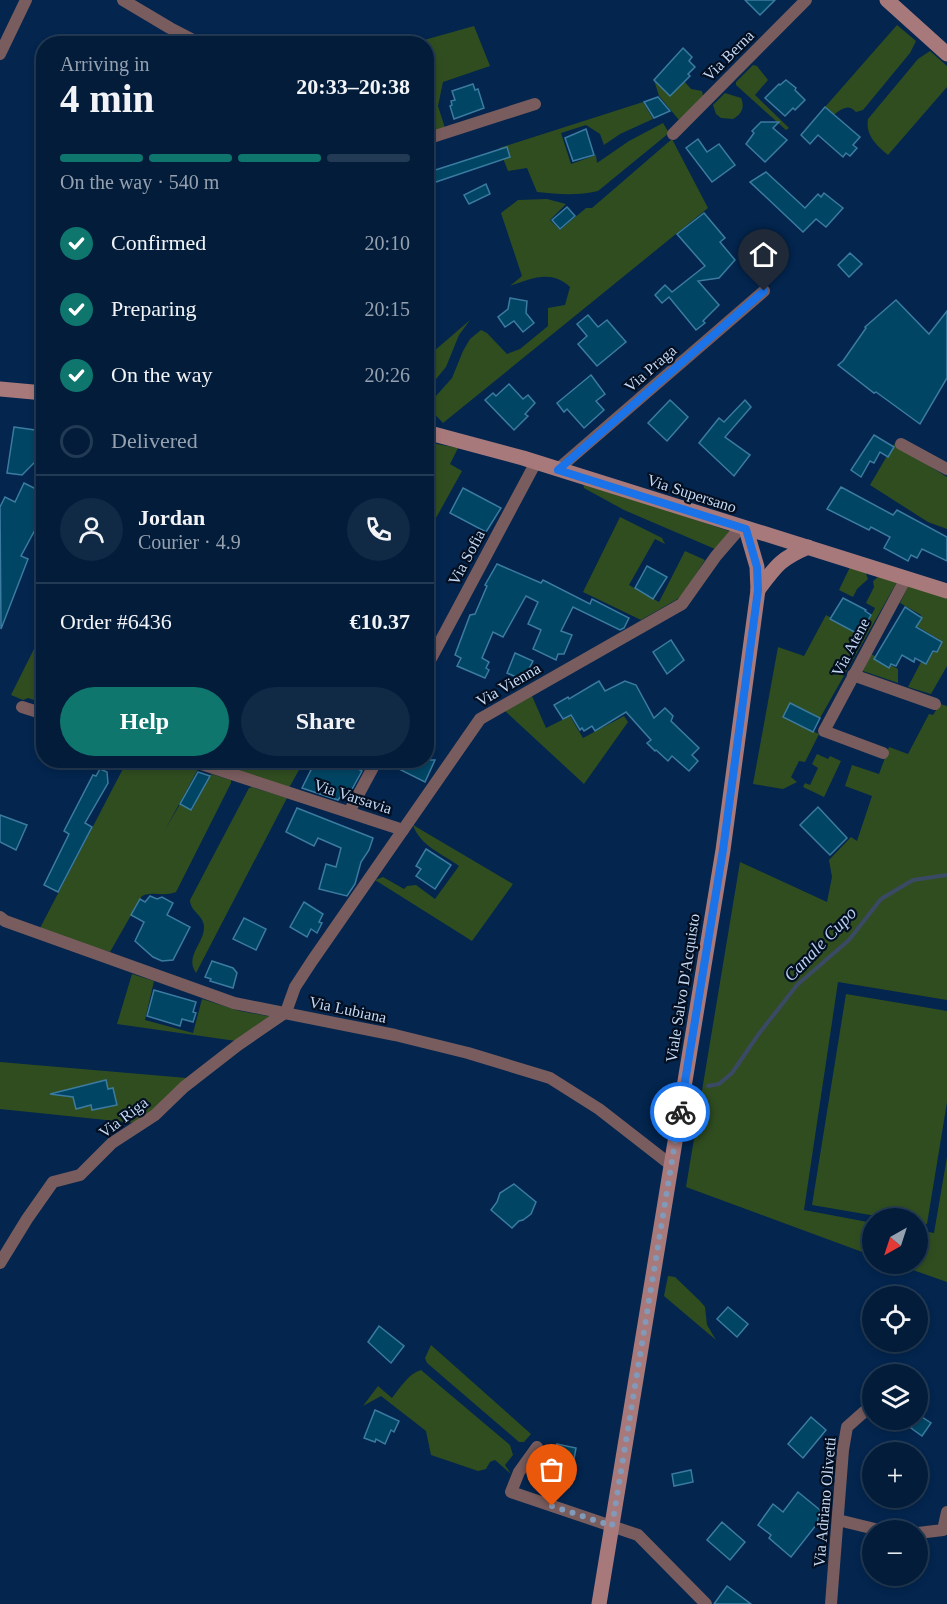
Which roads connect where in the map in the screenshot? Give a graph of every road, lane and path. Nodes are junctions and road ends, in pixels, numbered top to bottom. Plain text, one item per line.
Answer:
1 (26, 0) edge
2 (123, 0) edge
3 (806, 0) edge
4 (887, 0) edge
5 (186, 36) edge
6 (0, 54) edge
7 (947, 54) edge
8 (535, 104) dead end
9 (673, 134) dead end
10 (434, 136) edge
11 (764, 291) dead end
12 (0, 390) edge
13 (36, 392) edge
14 (434, 434) edge
15 (901, 444) dead end
16 (536, 462) junction
17 (947, 469) edge
18 (558, 470) junction
19 (743, 528) junction
20 (808, 547) junction
21 (906, 578) junction
22 (758, 590) junction
23 (947, 591) edge
24 (434, 653) edge
25 (853, 675) junction
26 (935, 704) dead end
27 (22, 707) dead end
28 (36, 711) edge
29 (883, 753) dead end
30 (214, 768) edge
31 (373, 768) edge
32 (349, 812) junction
33 (403, 830) junction
34 (0, 917) edge
35 (286, 1012) junction
36 (671, 1165) junction
37 (0, 1263) edge
38 (862, 1414) edge
39 (537, 1447) dead end
40 (947, 1512) edge
41 (838, 1520) junction
42 (612, 1526) junction
43 (862, 1526) edge
44 (928, 1532) edge
45 (599, 1604) edge
46 (706, 1604) edge
47 (831, 1604) edge

1 - 6 street
2 - 5 street
3 - 9 street, Via Berna
4 - 7 street
8 - 10 street
11 - 18 street, Via Praga
12 - 13 street
14 - 16 street, Via Supersano
15 - 17 street
16 - 18 street, Via Supersano
16 - 24 street, Via Sofia
18 - 19 street, Via Supersano
19 - 20 street, Via Supersano
19 - 22 street, Viale Salvo D'Acquisto
19 - 33 street, Via Vienna
20 - 21 street, Via Supersano
20 - 22 street, Viale Salvo D'Acquisto
21 - 23 street, Via Supersano
21 - 25 street, Via Atene
22 - 36 street, Viale Salvo D'Acquisto
25 - 26 street
25 - 29 street, Via Atene
27 - 28 street
30 - 32 street, Via Varsavia
31 - 32 street
32 - 33 street, Via Varsavia
33 - 35 street, Via Vienna
34 - 35 street, Via Lubiana
35 - 36 street, Via Lubiana
35 - 37 street, Via Riga
36 - 42 street, Viale Salvo D'Acquisto
38 - 41 street, Via Adriano Olivetti
39 - 42 street
40 - 44 street
41 - 43 street
41 - 47 street, Via Adriano Olivetti
42 - 45 street, Viale Salvo D'Acquisto
42 - 46 street

